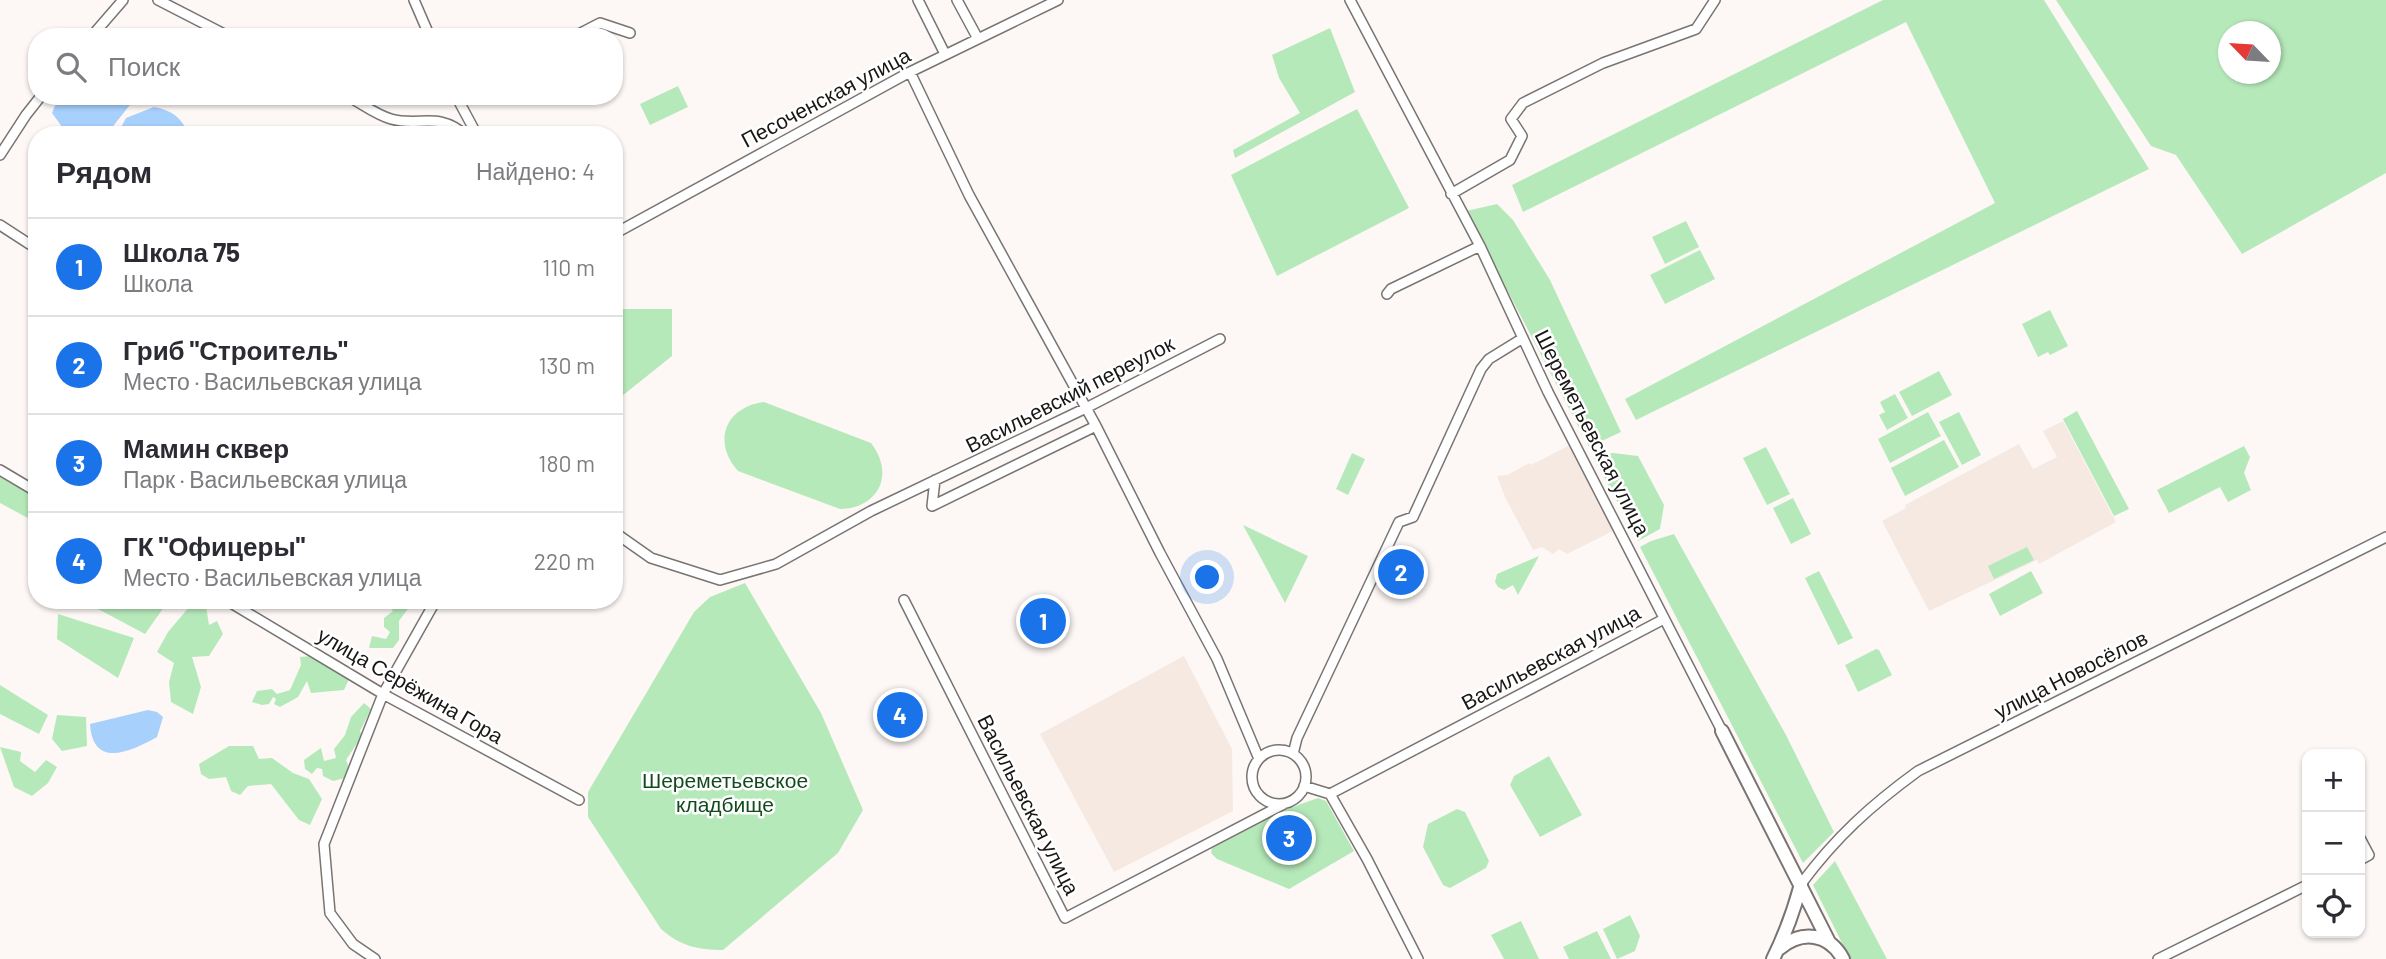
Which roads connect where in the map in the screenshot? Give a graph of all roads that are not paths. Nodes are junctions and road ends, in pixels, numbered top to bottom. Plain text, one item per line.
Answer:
1 (123, 0) edge
2 (158, 0) edge
3 (414, 0) edge
4 (918, 0) edge
5 (957, 0) edge
6 (1058, 0) edge
7 (1350, 0) edge
8 (1715, 0) edge
9 (98, 28) edge
10 (212, 28) edge
11 (426, 28) edge
12 (590, 28) edge
13 (614, 28) edge
14 (623, 31) edge
15 (629, 33) dead end
16 (977, 37) junction
17 (944, 54) junction
18 (910, 72) junction
19 (34, 105) edge
20 (364, 105) edge
21 (462, 105) edge
22 (453, 126) edge
23 (472, 126) edge
24 (0, 155) edge
25 (1451, 194) junction
26 (0, 225) edge
27 (623, 229) edge
28 (28, 243) edge
29 (1480, 246) junction
30 (1387, 294) dead end
31 (1523, 338) junction
32 (1220, 339) dead end
33 (1086, 408) junction
34 (1096, 426) junction
35 (0, 470) edge
36 (935, 480) junction
37 (28, 487) edge
38 (2386, 537) edge
39 (623, 538) edge
40 (904, 600) dead end
41 (241, 609) edge
42 (431, 609) edge
43 (1664, 619) junction
44 (383, 694) junction
45 (1721, 731) joint
46 (1293, 754) junction
47 (1259, 759) junction
48 (1304, 786) junction
49 (1330, 794) junction
50 (579, 800) dead end
51 (1284, 804) junction
52 (1801, 884) junction
53 (2302, 888) edge
54 (1829, 942) junction
55 (1777, 953) edge
56 (375, 959) edge
57 (1418, 959) edge
58 (1843, 959) edge
59 (2158, 959) edge

1 - 9 street
2 - 10 street
3 - 11 street
4 - 17 street
5 - 16 street
6 - 16 street, Песоченская улица
7 - 25 street, Шереметьевская улица
8 - 25 street
12 - 13 street
14 - 15 street
16 - 17 street, Песоченская улица
17 - 18 street, Песоченская улица
18 - 27 street, Песоченская улица
18 - 33 street
19 - 24 street
20 - 22 street
21 - 23 street
25 - 29 street, Шереметьевская улица
26 - 28 street
29 - 30 street
29 - 31 street, Шереметьевская улица
31 - 43 street, Шереметьевская улица
31 - 46 street
32 - 33 street, Васильевский переулок
33 - 34 street
33 - 36 street, Васильевский переулок
34 - 36 street
34 - 47 street
35 - 37 street
36 - 39 street, Васильевский переулок
38 - 52 street, улица Новосёлов
40 - 51 street, Васильевская улица
41 - 44 street, улица Серёжина Гора
42 - 44 street
43 - 45 street, Шереметьевская улица
43 - 49 street, Васильевская улица
44 - 50 street, улица Серёжина Гора
44 - 56 street
45 - 52 street, Шереметьевская улица
46 - 47 street
46 - 48 street
47 - 51 street
48 - 49 street
48 - 51 street
49 - 57 street
52 - 54 street, Шереметьевская улица
52 - 55 street
53 - 59 street
54 - 55 street
54 - 58 street, Шереметьевская улица

